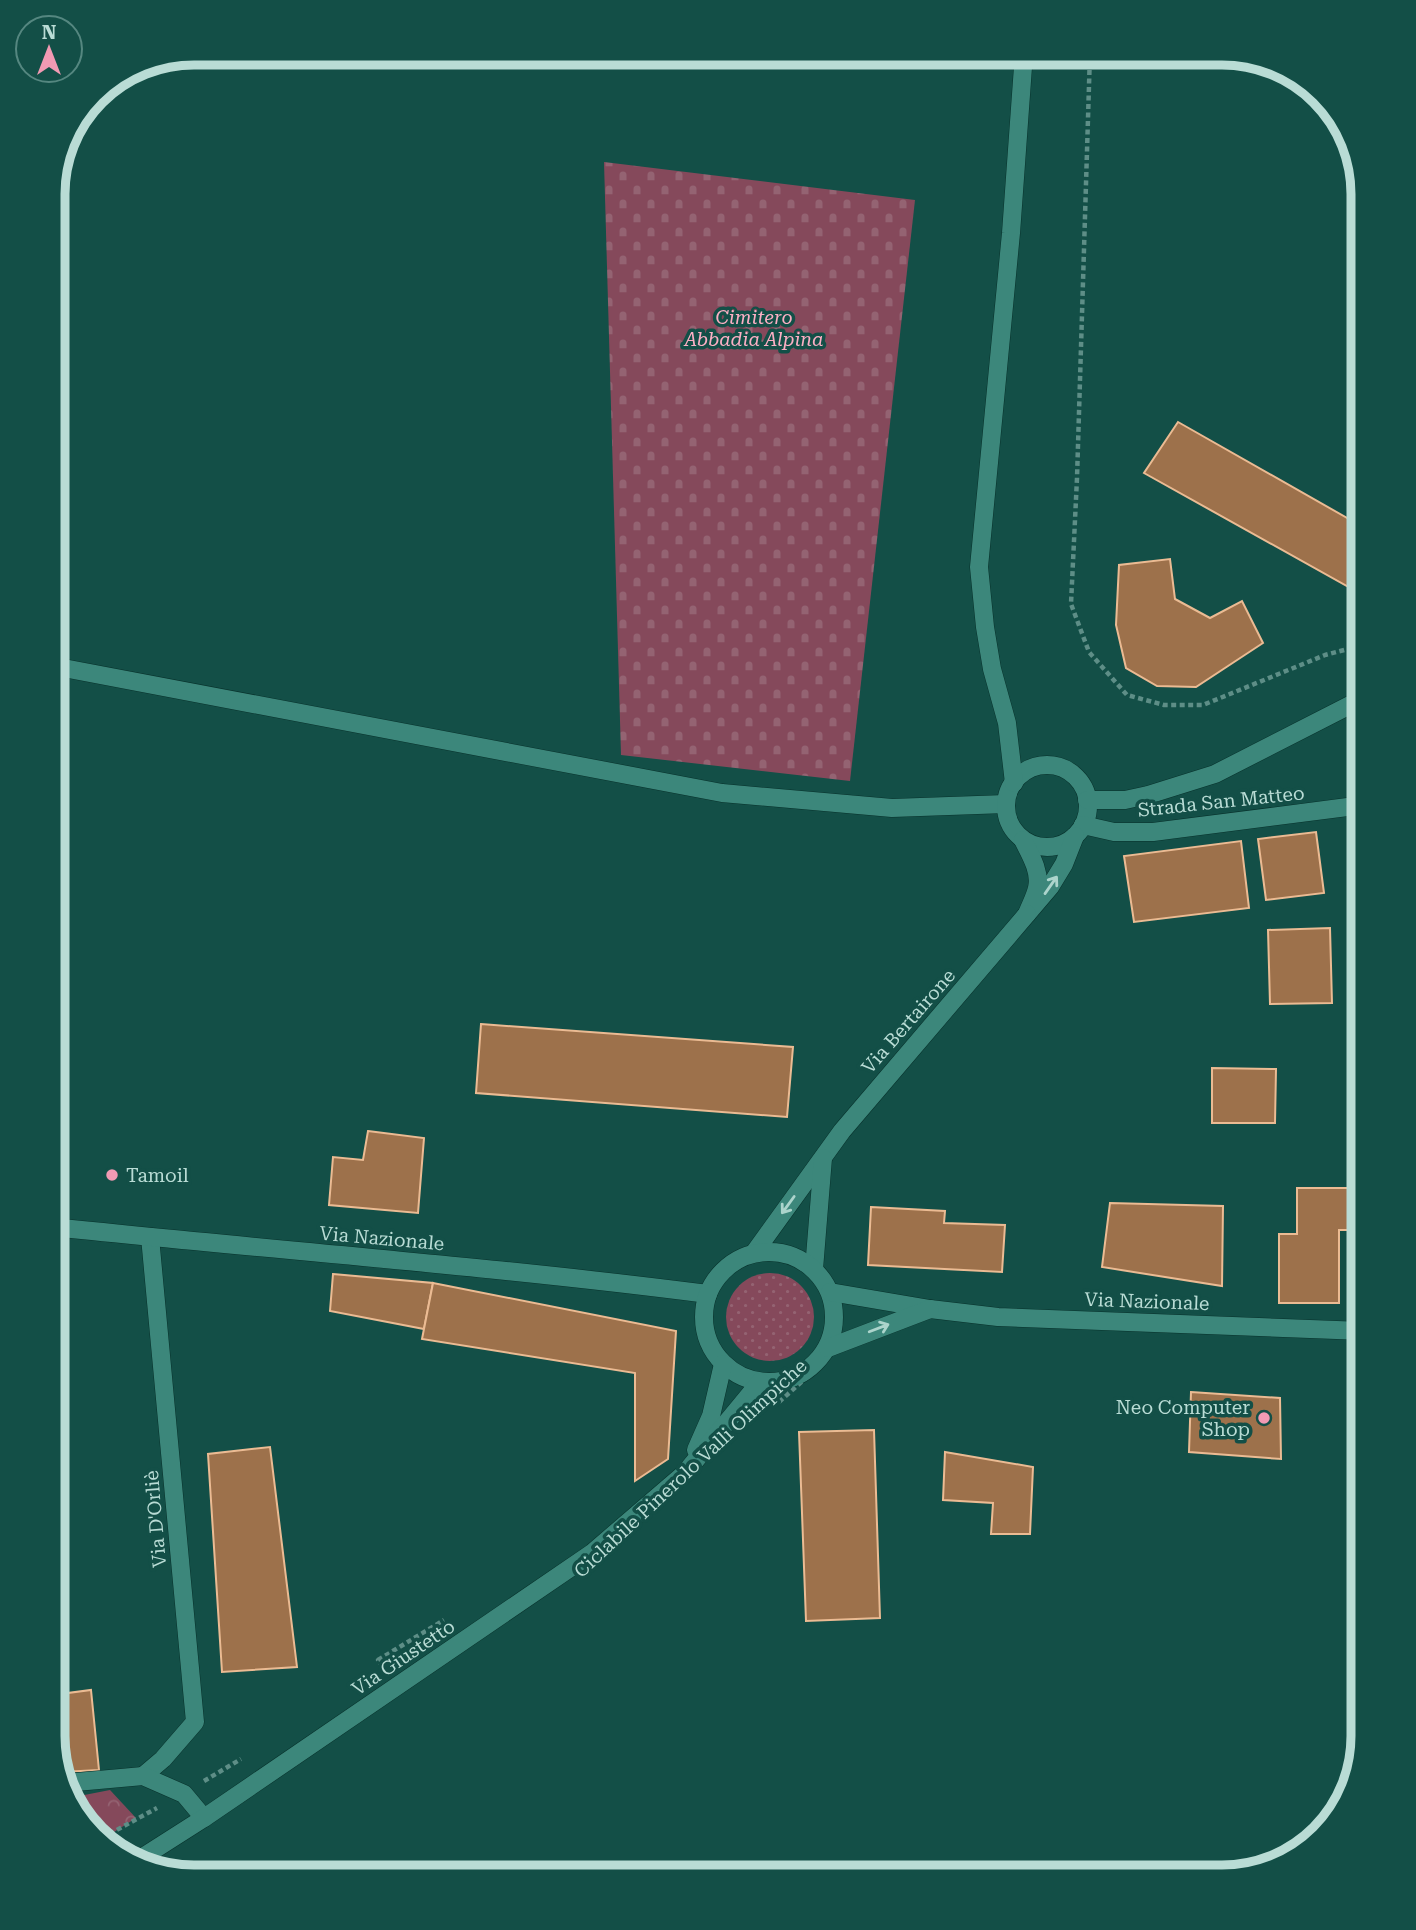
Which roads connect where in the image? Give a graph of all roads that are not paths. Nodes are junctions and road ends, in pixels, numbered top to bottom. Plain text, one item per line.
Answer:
1 (1023, 65) edge
2 (65, 668) edge
3 (1351, 705) edge
4 (1014, 783) junction
5 (1087, 800) junction
6 (1006, 804) junction
7 (1351, 807) edge
8 (1079, 831) junction
9 (1023, 840) junction
10 (1027, 914) junction
11 (823, 1157) junction
12 (65, 1228) edge
13 (149, 1237) junction
14 (754, 1253) junction
15 (814, 1269) junction
16 (830, 1292) junction
17 (708, 1294) junction
18 (930, 1309) junction
19 (1351, 1331) edge
20 (824, 1356) junction
21 (723, 1364) junction
22 (761, 1382) junction
23 (685, 1473) junction
24 (143, 1776) junction
25 (74, 1782) edge
26 (204, 1818) junction
27 (145, 1855) edge

1 - 4 street
2 - 6 street
3 - 5 street
4 - 5 street
4 - 6 street
5 - 8 street
6 - 9 street
7 - 8 street, Strada San Matteo
8 - 9 street
10 -> 8 street, Via Bertairone
9 - 10 street
10 - 11 street, Via Bertairone
11 -> 14 street, Via Bertairone
11 - 15 street
12 - 13 street, Via Nazionale
13 - 17 street, Via Nazionale
13 - 24 street, Via D'Orliè
14 - 15 street
14 - 17 street
15 - 16 street
16 - 18 street, Via Nazionale
16 - 20 street
17 - 21 street
18 - 19 street, Via Nazionale
20 -> 18 street, Via Nazionale
20 - 22 street, Via Nazionale
21 - 22 street
21 - 23 street, Via Giustetto
22 - 23 street, Via Giustetto
23 - 26 street, Via Giustetto
24 - 25 street
24 - 26 street
26 - 27 street, Via Giustetto

